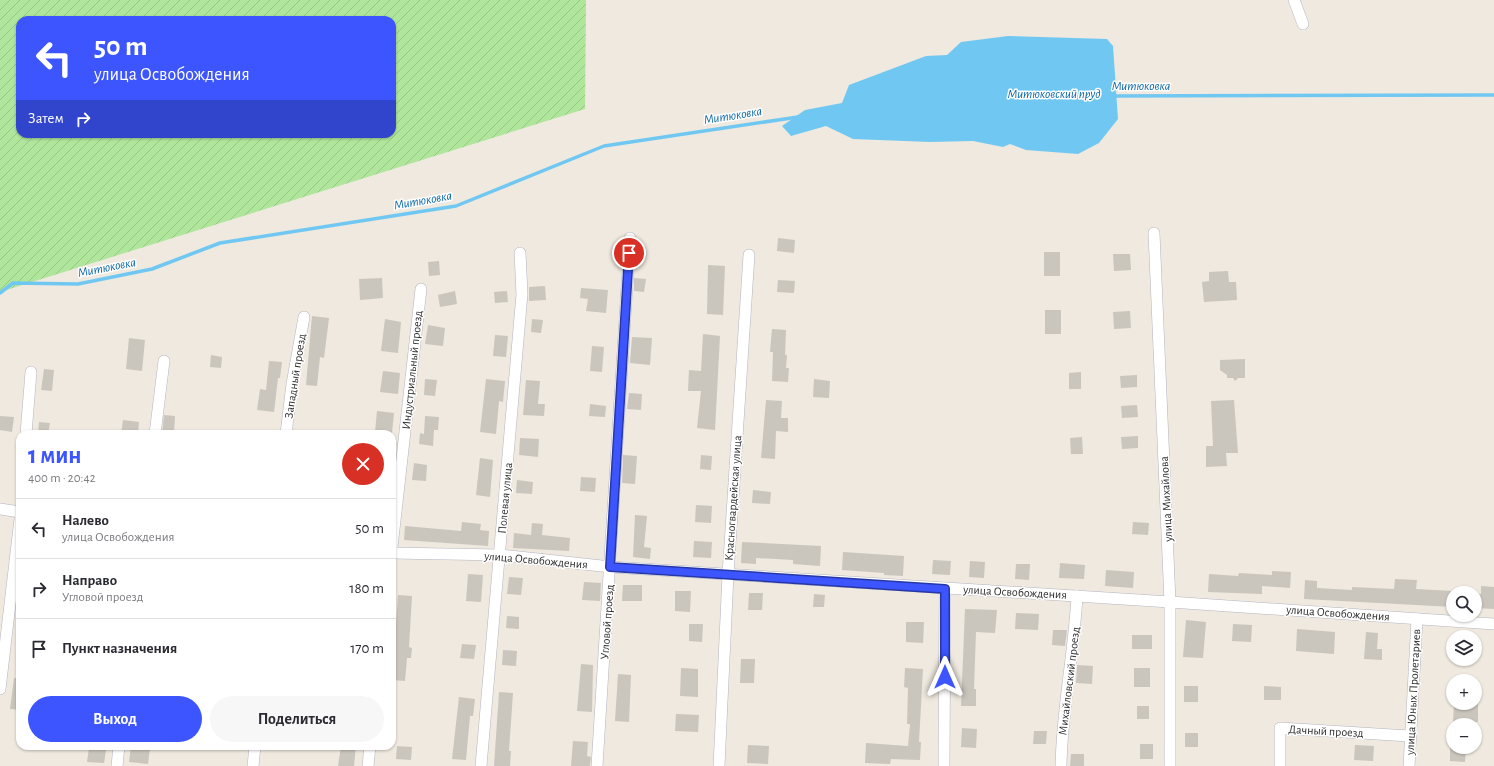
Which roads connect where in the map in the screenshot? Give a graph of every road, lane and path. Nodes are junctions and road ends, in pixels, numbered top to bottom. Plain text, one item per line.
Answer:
1 (1294, 0) edge
2 (1303, 24) dead end
3 (1154, 233) dead end
4 (630, 238) dead end
5 (520, 253) dead end
6 (749, 254) dead end
7 (421, 289) dead end
8 (304, 317) dead end
9 (164, 361) dead end
10 (31, 372) dead end
11 (26, 430) edge
12 (155, 430) edge
13 (286, 430) edge
14 (0, 509) edge
15 (16, 511) edge
16 (396, 511) edge
17 (16, 553) edge
18 (396, 553) edge
19 (500, 555) junction
20 (610, 567) junction
21 (728, 575) junction
22 (945, 589) junction
23 (1077, 596) junction
24 (1170, 602) junction
25 (1417, 619) junction
26 (1494, 624) edge
27 (0, 689) edge
28 (1410, 736) junction
29 (119, 750) edge
30 (255, 750) edge
31 (370, 750) edge
32 (117, 766) edge
33 (253, 766) edge
34 (368, 766) edge
35 (481, 766) edge
36 (597, 766) edge
37 (719, 766) edge
38 (944, 766) edge
39 (1061, 766) edge
40 (1170, 766) edge
41 (1280, 766) edge
42 (1409, 766) edge

1 - 2 street
3 - 24 street, улица Михайлова
4 - 20 street, Угловой проезд
5 - 19 street, Полевая улица
6 - 21 street, Красногвардейская улица
7 - 16 street, Индустриальный проезд
8 - 13 street, Западный проезд
9 - 12 street
10 - 11 street
14 - 15 street
17 - 27 street
18 - 19 street, улица Освобождения
19 - 20 street, улица Освобождения
19 - 35 street, Полевая улица
20 - 21 street, улица Освобождения
20 - 36 street, Угловой проезд
21 - 22 street, улица Освобождения
21 - 37 street, Красногвардейская улица
22 - 23 street, улица Освобождения
22 - 38 street
23 - 24 street, улица Освобождения
23 - 39 street, Михайловский проезд
24 - 25 street, улица Освобождения
24 - 40 street, улица Михайлова
25 - 26 street, улица Освобождения
25 - 28 street, улица Юных Пролетариев
28 - 41 street, Дачный проезд
28 - 42 street, улица Юных Пролетариев
29 - 32 street
30 - 33 street
31 - 34 street

